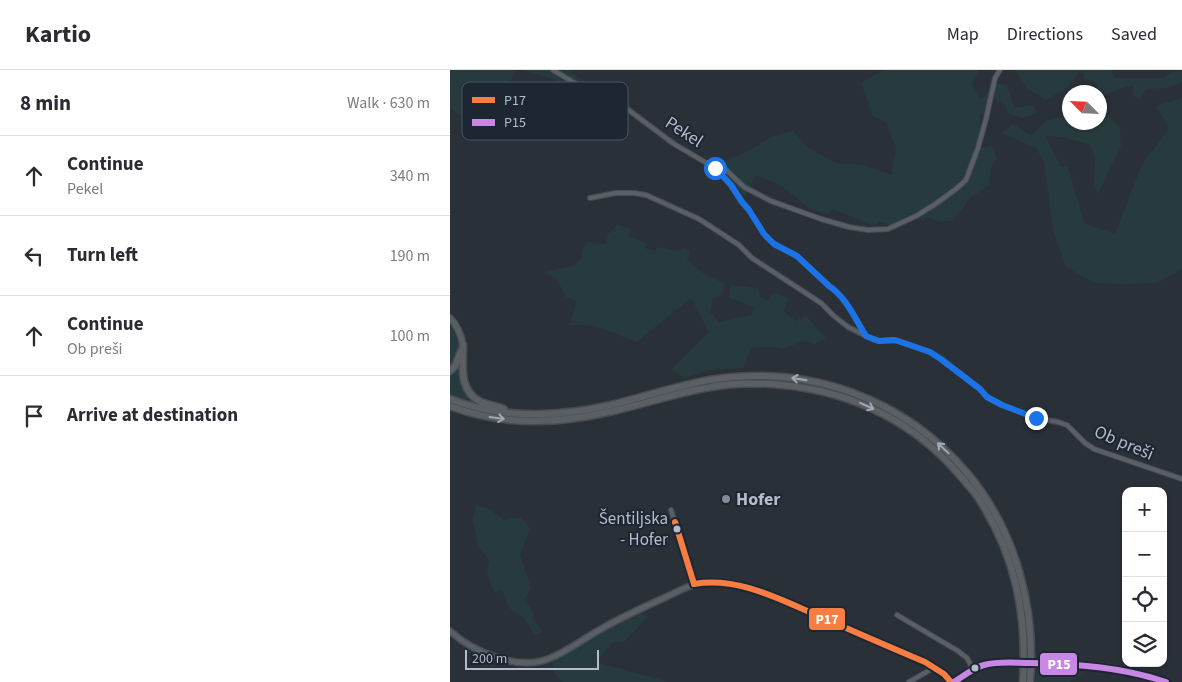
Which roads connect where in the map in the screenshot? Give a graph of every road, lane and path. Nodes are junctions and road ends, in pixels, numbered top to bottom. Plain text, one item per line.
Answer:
1 (553, 70) edge
2 (1000, 70) edge
3 (573, 82) edge
4 (628, 110) edge
5 (715, 168) junction
6 (590, 198) dead end
7 (450, 318) edge
8 (866, 336) junction
9 (463, 345) junction
10 (450, 372) edge
11 (450, 399) edge
12 (450, 406) edge
13 (524, 414) junction
14 (1182, 479) edge
15 (671, 510) dead end
16 (694, 584) junction
17 (897, 615) dead end
18 (450, 631) edge
19 (1020, 663) dead end
20 (1035, 663) dead end
21 (934, 667) junction
22 (973, 670) junction
23 (909, 682) edge
24 (953, 682) edge
25 (1023, 682) edge
26 (1030, 682) edge
27 (1166, 682) edge

1 - 3 street, Pekel
2 - 5 street
4 - 5 street, Pekel
5 - 8 street, Pekel
6 - 8 street
7 - 9 main road
8 - 14 street, Ob preši
9 - 10 highway
9 - 13 highway
11 - 13 highway
12 -> 25 highway
26 -> 13 highway
15 - 16 street
16 - 18 street
16 - 21 street
17 - 22 street
19 - 22 street
20 - 27 street
21 - 23 street
21 - 24 street
22 - 24 street

